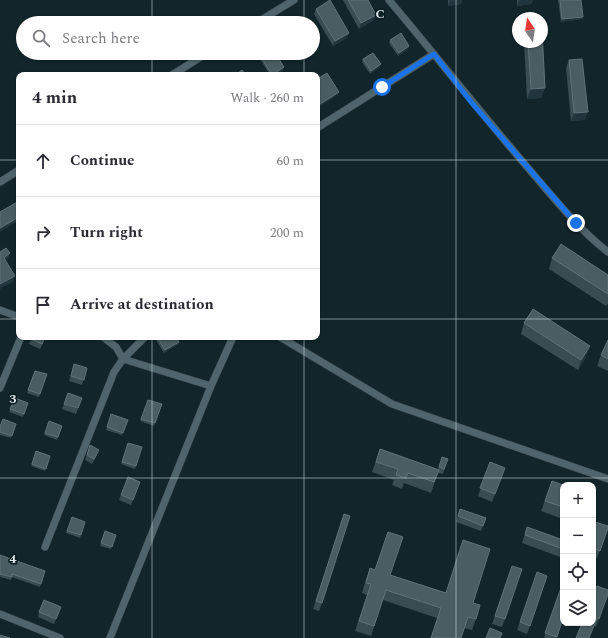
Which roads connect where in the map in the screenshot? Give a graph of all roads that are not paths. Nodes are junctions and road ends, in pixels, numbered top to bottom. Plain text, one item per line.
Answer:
1 (294, 0) edge
2 (389, 0) edge
3 (268, 16) edge
4 (434, 54) junction
5 (196, 60) edge
6 (177, 72) edge
7 (320, 126) edge
8 (16, 172) edge
9 (0, 182) edge
10 (608, 252) edge
11 (0, 310) edge
12 (16, 316) edge
13 (19, 340) edge
14 (107, 340) edge
15 (141, 340) edge
16 (232, 340) edge
17 (285, 340) edge
18 (123, 359) junction
19 (211, 386) junction
20 (0, 388) edge
21 (608, 480) edge
22 (45, 547) dead end
23 (0, 614) edge
24 (60, 638) edge
25 (110, 638) edge

1 - 3 street
2 - 4 street
4 - 7 street
4 - 10 street
5 - 6 street
8 - 9 street
11 - 12 street
13 - 20 street
14 - 18 street
15 - 18 street
16 - 19 street
17 - 21 street
18 - 19 street
18 - 22 street
19 - 25 street
23 - 24 street

